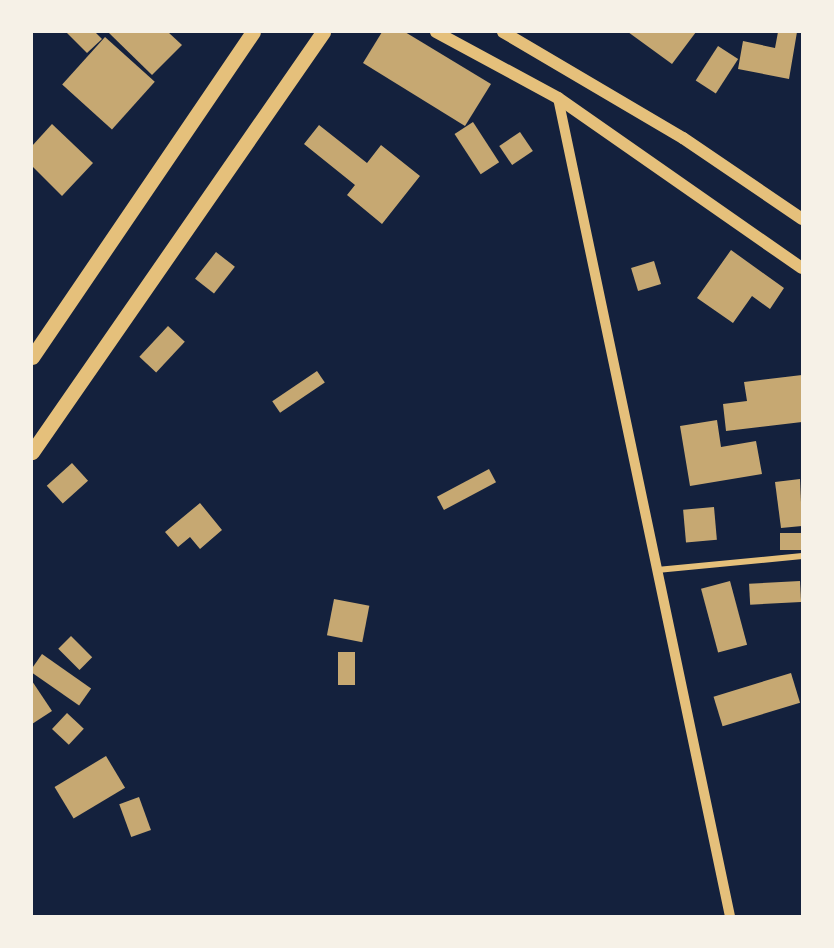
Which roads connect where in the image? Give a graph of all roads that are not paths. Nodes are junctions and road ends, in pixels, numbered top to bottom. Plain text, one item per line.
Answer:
1 (253, 32) edge
2 (323, 32) edge
3 (436, 32) edge
4 (503, 32) edge
5 (558, 98) junction
6 (802, 219) edge
7 (802, 268) edge
8 (32, 357) edge
9 (32, 452) edge
10 (802, 556) edge
11 (657, 570) junction
12 (730, 916) edge

1 - 8 main road
2 - 9 main road
3 - 5 main road
4 - 6 main road
5 - 7 main road
5 - 11 street
10 - 11 street
11 - 12 street

